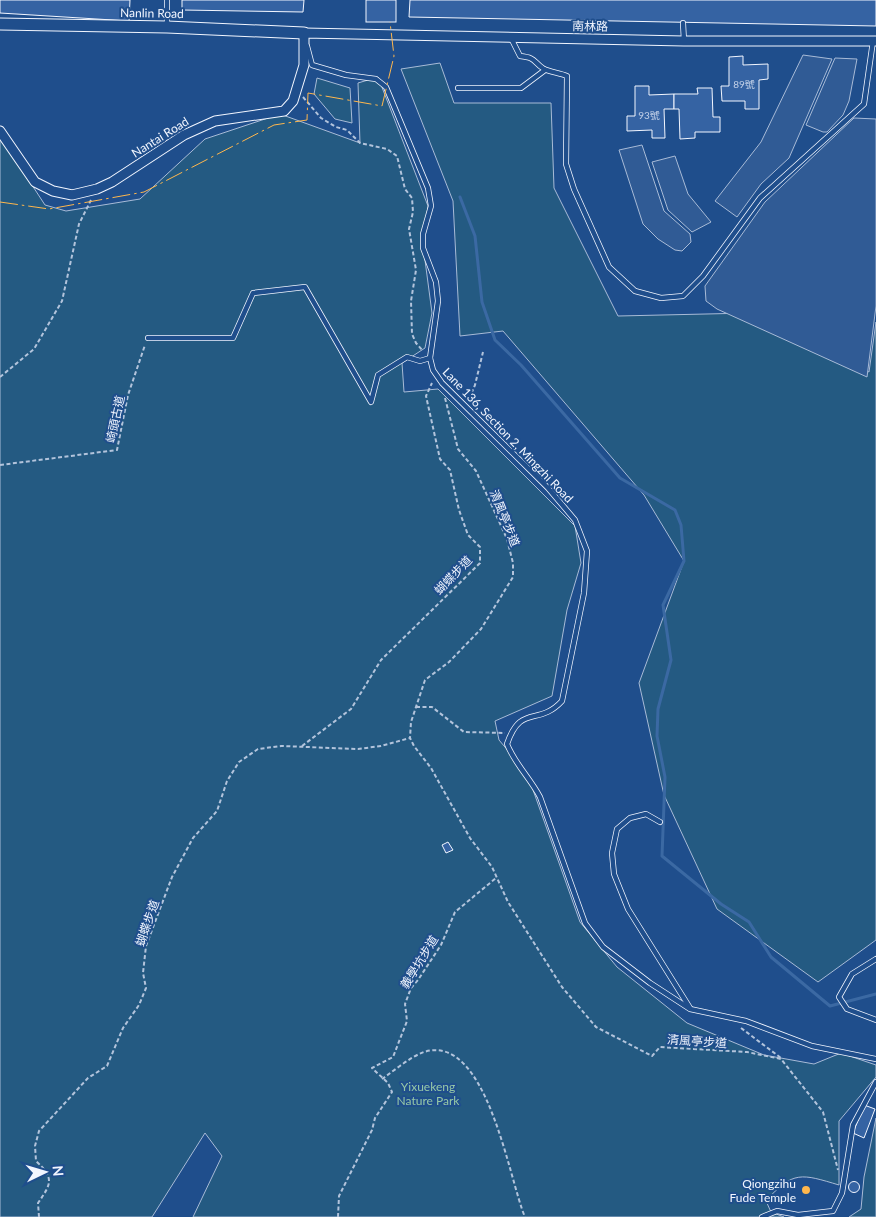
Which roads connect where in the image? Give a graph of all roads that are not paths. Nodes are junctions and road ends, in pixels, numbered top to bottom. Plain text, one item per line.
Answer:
1 (167, 0) edge
2 (683, 23) dead end
3 (0, 24) edge
4 (167, 27) junction
5 (304, 33) junction
6 (511, 38) junction
7 (684, 41) junction
8 (874, 41) edge
9 (545, 70) junction
10 (458, 88) dead end
11 (0, 131) edge
12 (148, 338) road end
13 (428, 359) junction
14 (660, 822) dead end
15 (876, 959) edge
16 (690, 1009) junction
17 (876, 1020) edge
18 (876, 1059) edge
19 (876, 1082) edge
20 (762, 1217) edge

1 - 4 lane
2 - 7 lane
3 - 4 street, Nanlin Road
4 - 5 street, Nanlin Road
5 - 6 street, 南林路
5 - 11 street, Nantai Road
5 - 13 lane, Lane 136, Section 2, Mingzhi Road
6 - 7 street, 南林路
6 - 9 lane
7 - 8 street, 南林路
8 - 9 lane
9 - 10 lane
12 - 13 lane
13 - 16 lane, Lane 136, Section 2, Mingzhi Road
14 - 16 lane
15 - 17 lane
16 - 18 lane
19 - 20 lane

